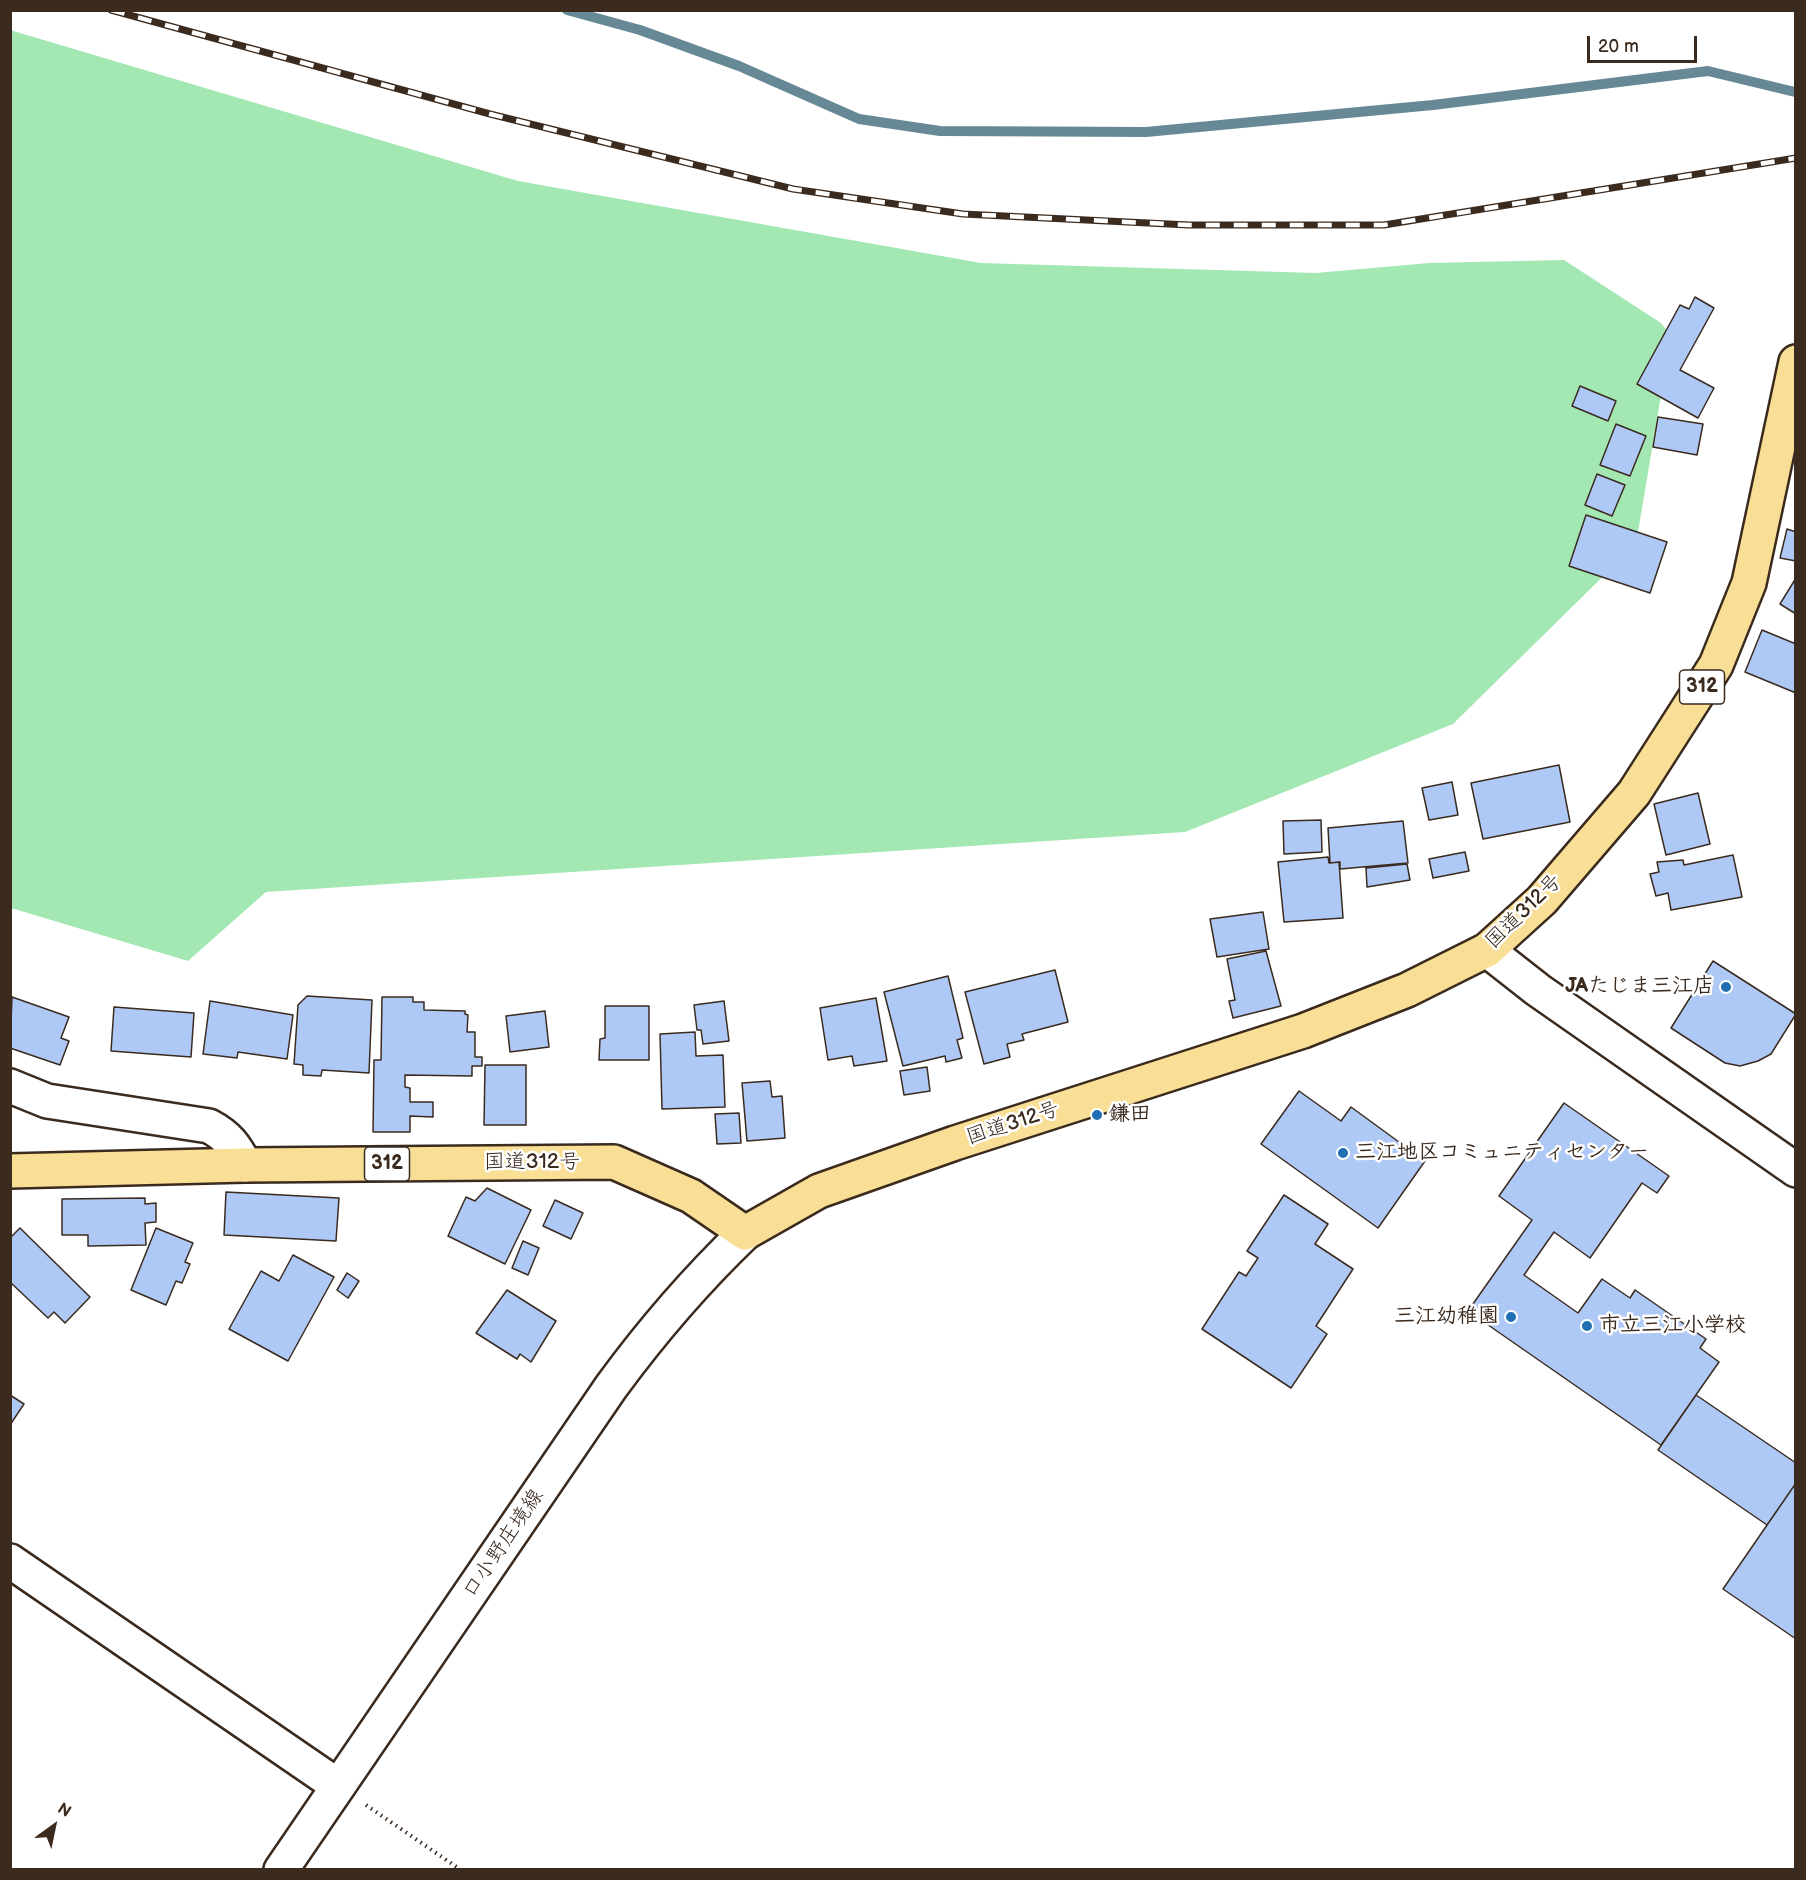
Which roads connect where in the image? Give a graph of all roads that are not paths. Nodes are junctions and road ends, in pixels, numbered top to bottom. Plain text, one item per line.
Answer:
1 (1796, 362) edge
2 (1487, 950) junction
3 (10, 1086) edge
4 (245, 1165) junction
5 (1796, 1170) edge
6 (10, 1171) edge
7 (745, 1233) junction
8 (10, 1561) edge
9 (338, 1786) junction
10 (281, 1869) edge

1 - 2 highway, 国道312号 / 312
2 - 5 main road
2 - 7 highway, 国道312号 / 312
3 - 4 main road
4 - 6 highway, 国道312号 / 312
4 - 7 highway, 国道312号 / 312
7 - 9 main road, 口小野庄境線
8 - 9 main road
9 - 10 main road, 口小野庄境線

